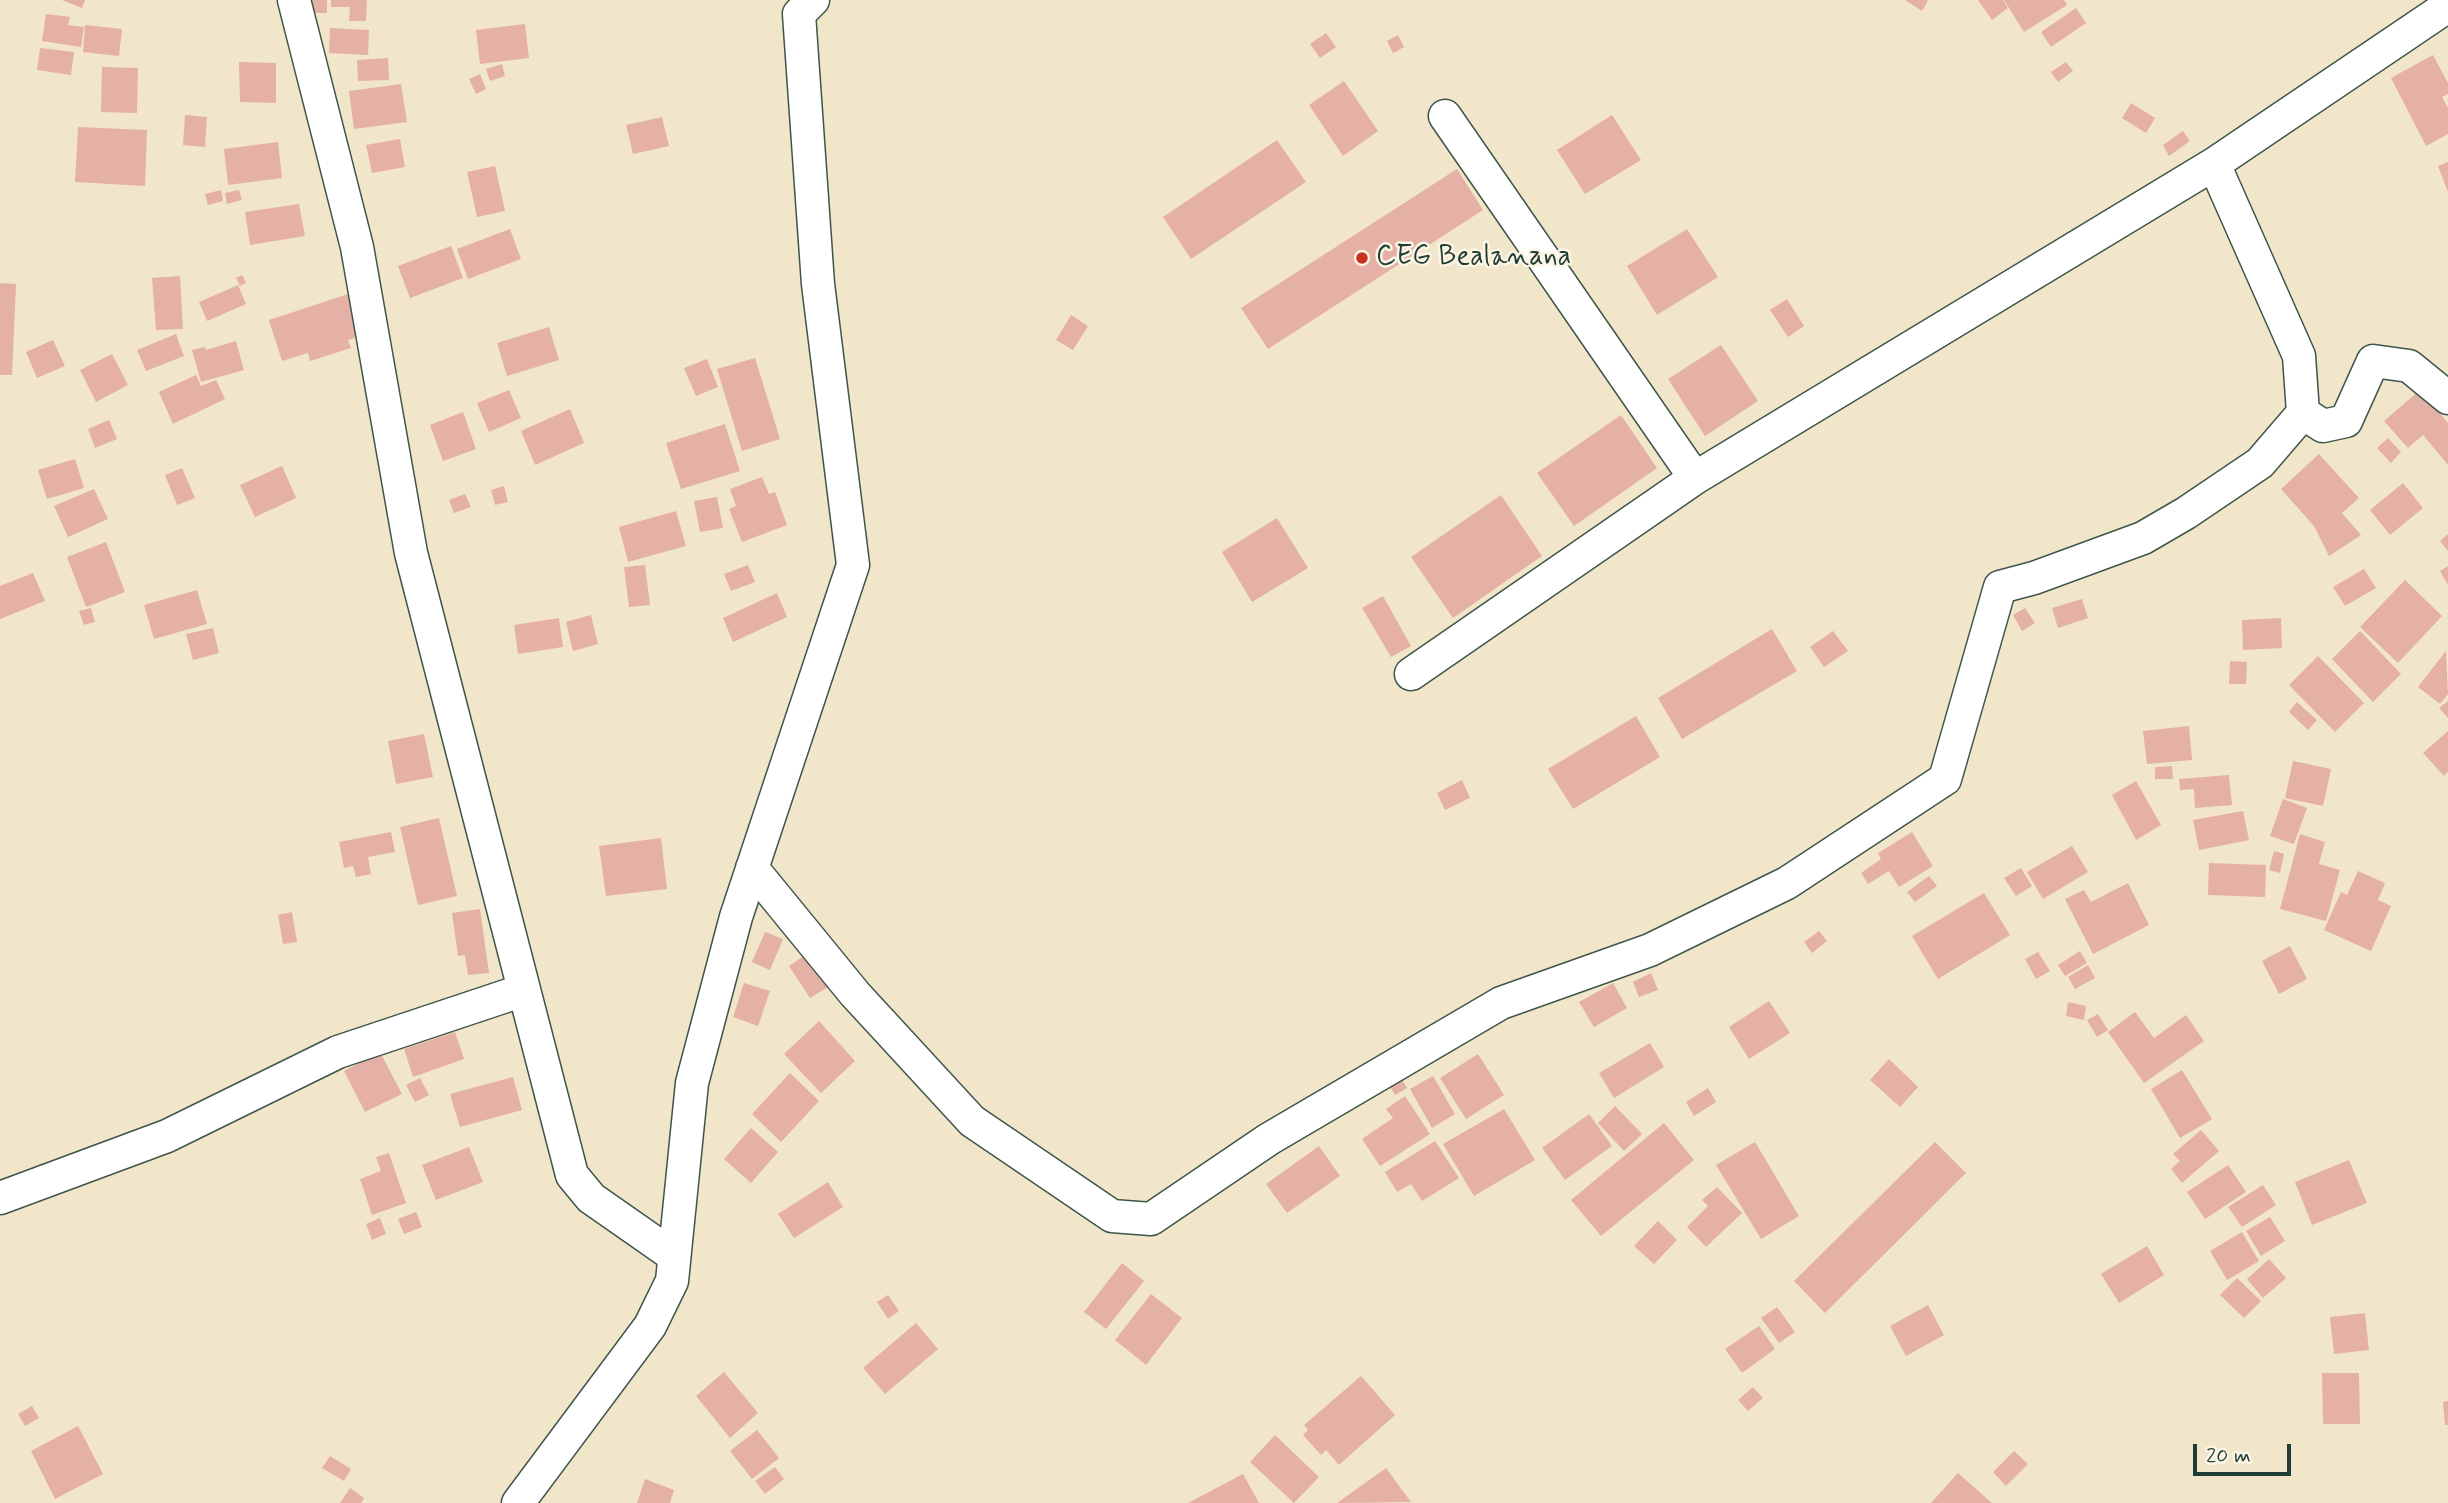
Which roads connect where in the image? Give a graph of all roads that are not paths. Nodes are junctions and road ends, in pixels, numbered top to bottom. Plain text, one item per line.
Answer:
1 (294, 0) edge
2 (813, 0) edge
3 (2448, 6) edge
4 (1445, 116) dead end
5 (2214, 164) junction
6 (2448, 398) edge
7 (2303, 413) junction
8 (1695, 478) junction
9 (1411, 674) dead end
10 (752, 868) junction
11 (524, 990) junction
12 (0, 1198) edge
13 (674, 1256) junction
14 (518, 1503) edge

1 - 11 street
2 - 10 street
3 - 5 street
4 - 8 street
5 - 7 street
5 - 8 street
6 - 7 street
7 - 10 street
8 - 9 street
10 - 13 street
11 - 12 street
11 - 13 street
13 - 14 street

